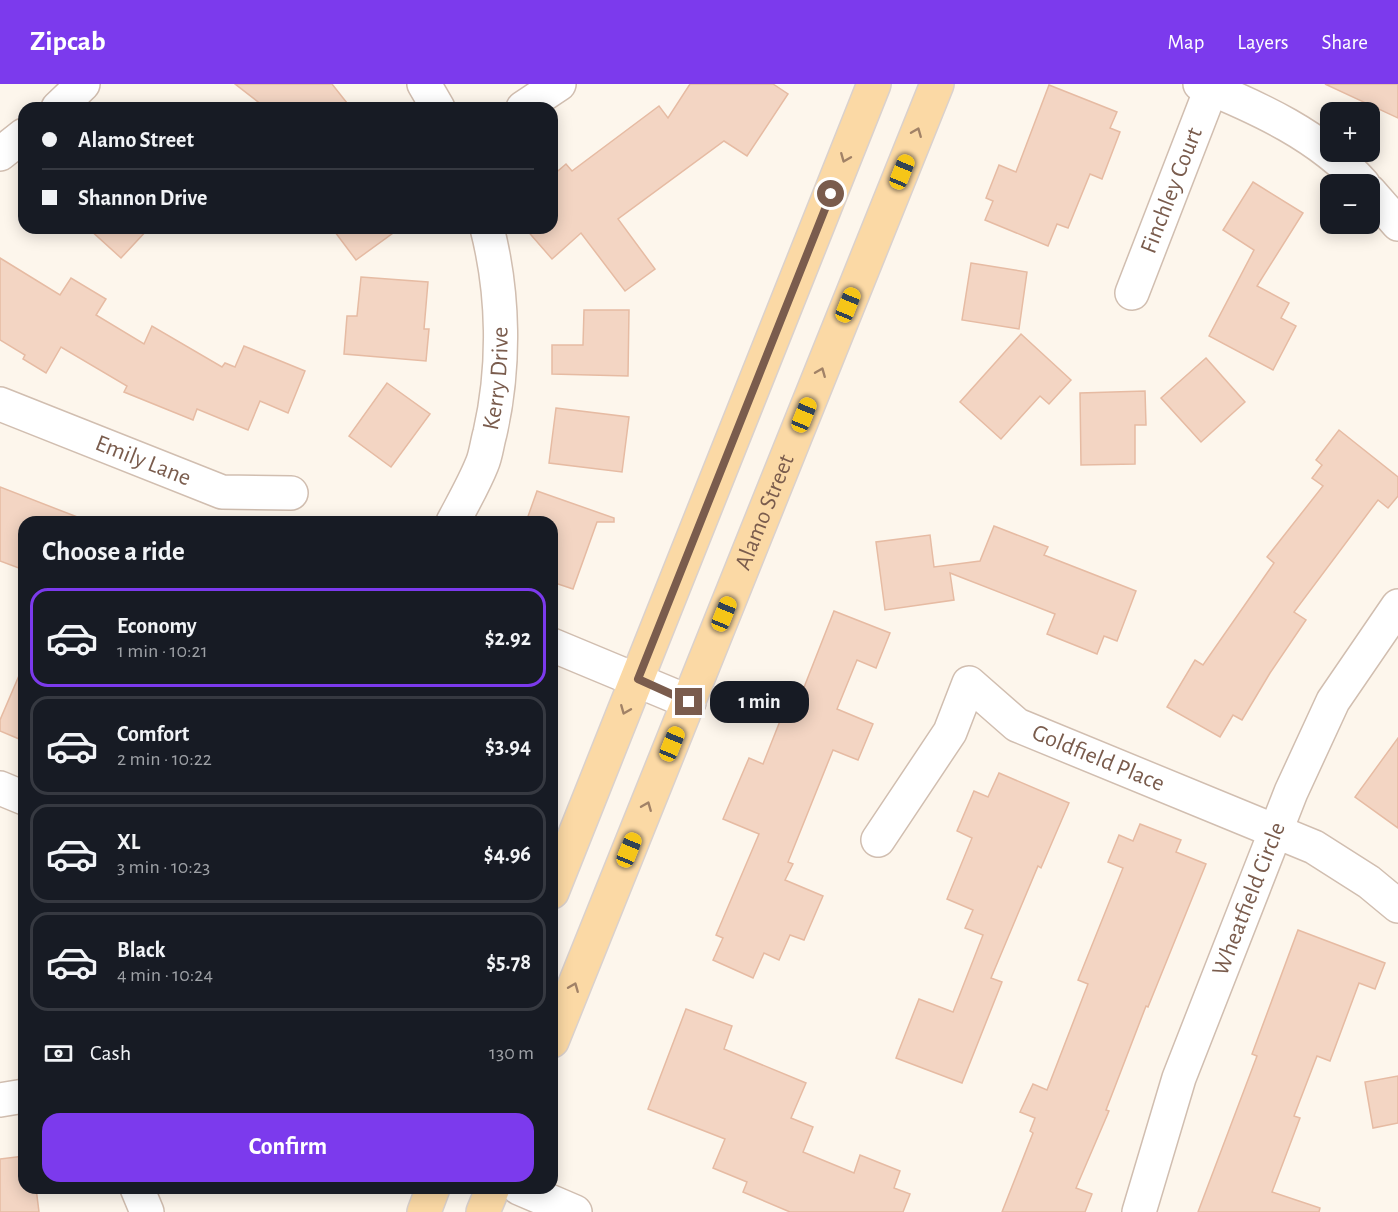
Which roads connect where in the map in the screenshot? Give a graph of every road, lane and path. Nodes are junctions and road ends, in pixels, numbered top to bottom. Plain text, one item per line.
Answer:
1 (83, 84) edge
2 (424, 84) edge
3 (559, 84) edge
4 (874, 84) edge
5 (937, 84) edge
6 (1209, 86) edge
7 (64, 102) edge
8 (434, 102) edge
9 (532, 102) edge
10 (18, 140) edge
11 (0, 154) edge
12 (1354, 174) edge
13 (1380, 203) edge
14 (1398, 224) edge
15 (488, 234) edge
16 (1132, 293) dead end
17 (0, 404) edge
18 (291, 493) dead end
19 (456, 516) edge
20 (1398, 606) edge
21 (558, 647) edge
22 (638, 679) junction
23 (689, 702) junction
24 (0, 788) edge
25 (18, 796) edge
26 (1277, 832) junction
27 (878, 840) dead end
28 (558, 877) edge
29 (1398, 906) edge
30 (558, 1026) edge
31 (18, 1097) edge
32 (0, 1100) edge
33 (140, 1194) edge
34 (430, 1194) edge
35 (490, 1194) edge
36 (533, 1194) edge
37 (147, 1212) edge
38 (423, 1212) edge
39 (483, 1212) edge
40 (575, 1212) edge
41 (1139, 1212) edge

1 - 7 street
2 - 8 street
3 - 9 street
4 -> 22 main road
23 -> 5 main road, Alamo Street
6 - 12 street
6 - 16 street, Finchley Court
10 - 11 street
13 - 14 street
15 - 19 street, Kerry Drive
17 - 18 street, Emily Lane
20 - 26 street, Wheatfield Circle
21 - 22 street
22 - 23 street
22 -> 28 main road
30 -> 23 main road, Alamo Street
24 - 25 street
26 - 27 street, Goldfield Place
26 - 29 street, Goldfield Place
26 - 41 street, Wheatfield Circle
31 - 32 street
33 - 37 street
34 - 38 main road
35 - 39 main road
36 - 40 street

